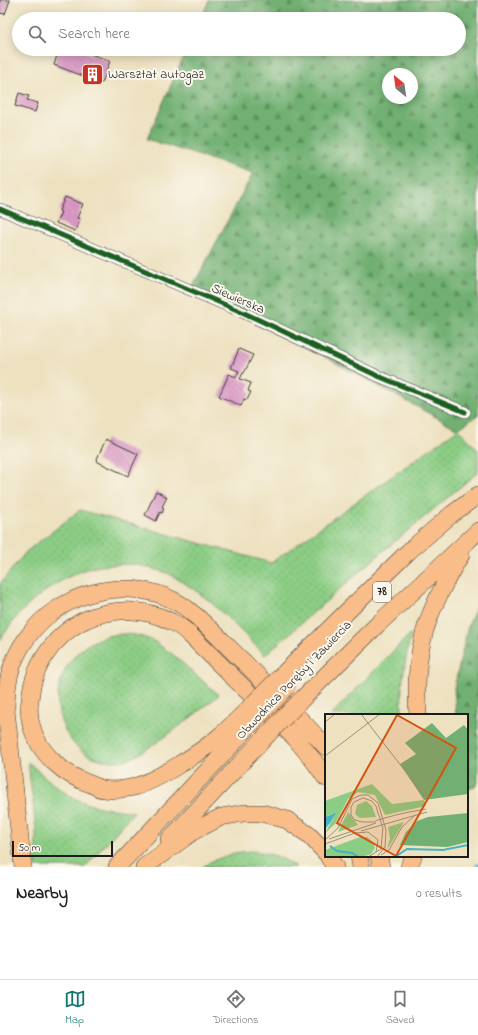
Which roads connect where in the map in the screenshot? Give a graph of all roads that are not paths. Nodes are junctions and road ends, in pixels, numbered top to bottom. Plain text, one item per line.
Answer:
1 (0, 209) edge
2 (464, 412) dead end
3 (478, 495) edge
4 (478, 500) edge
5 (478, 532) edge
6 (284, 682) junction
7 (418, 714) edge
8 (251, 715) junction
9 (325, 747) edge
10 (325, 777) edge
11 (325, 851) edge
12 (329, 857) edge
13 (359, 857) edge
14 (379, 857) edge
15 (413, 857) edge
16 (23, 867) edge
17 (117, 867) edge
18 (144, 867) edge
19 (335, 867) edge
20 (361, 867) edge
21 (381, 867) edge
22 (409, 867) edge

1 - 2 street, Siewierska
3 - 6 main road
4 - 6 main road, Obwodnica Poręby i Zawiercia / 78
5 - 7 main road
5 - 18 main road, Obwodnica Poręby i Zawiercia / 78, bridge
6 - 8 main road, Obwodnica Poręby i Zawiercia / 78, bridge
8 - 10 main road
8 - 17 main road, Obwodnica Poręby i Zawiercia / 78
9 - 16 main road
11 - 18 main road
12 - 19 main road
13 - 20 main road
14 - 21 main road
15 - 22 main road

